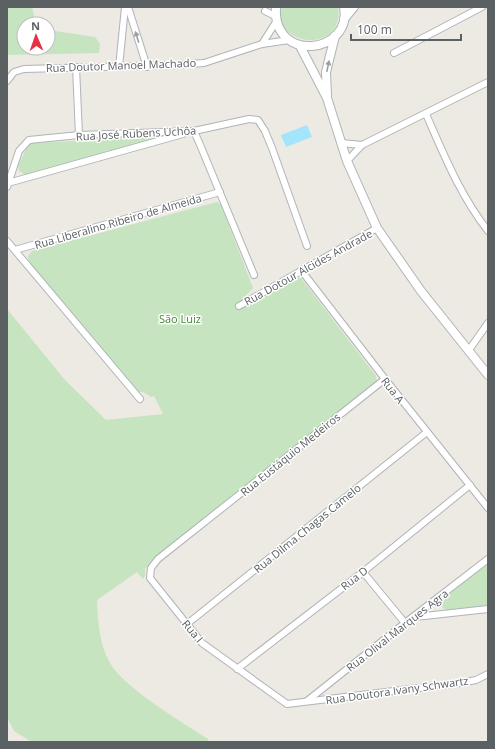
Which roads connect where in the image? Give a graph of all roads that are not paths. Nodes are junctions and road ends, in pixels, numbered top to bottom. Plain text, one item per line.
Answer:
1 (124, 7) edge
2 (128, 7) edge
3 (276, 7) edge
4 (344, 7) edge
5 (354, 7) edge
6 (482, 7) edge
7 (265, 11) dead end
8 (276, 19) junction
9 (344, 19) junction
10 (335, 36) junction
11 (289, 40) junction
12 (262, 44) junction
13 (300, 46) junction
14 (394, 53) dead end
15 (147, 66) junction
16 (76, 67) junction
17 (119, 67) junction
18 (7, 81) edge
19 (488, 84) edge
20 (327, 98) junction
21 (426, 114) junction
22 (194, 131) junction
23 (79, 135) junction
24 (341, 143) junction
25 (362, 145) junction
26 (347, 161) junction
27 (8, 185) edge
28 (220, 192) junction
29 (377, 228) junction
30 (488, 231) edge
31 (7, 241) edge
32 (307, 246) dead end
33 (15, 250) junction
34 (301, 270) junction
35 (254, 275) dead end
36 (239, 306) dead end
37 (488, 323) edge
38 (469, 350) junction
39 (488, 375) edge
40 (385, 379) junction
41 (140, 399) dead end
42 (426, 432) junction
43 (470, 484) junction
44 (488, 508) edge
45 (196, 529) joint
46 (488, 559) edge
47 (363, 572) junction
48 (488, 609) edge
49 (413, 617) junction
50 (404, 623) junction
51 (187, 624) junction
52 (237, 669) junction
53 (488, 674) edge
54 (306, 702) junction

1 - 17 street
15 -> 2 street
3 - 8 street
4 - 9 street
5 - 9 street
6 - 14 street
7 - 8 street
8 - 11 street
8 - 12 street
9 - 10 street
10 - 13 street
20 -> 10 street
11 - 12 street, Rua Doutor Manoel Machado
11 - 13 street
12 - 15 street, Rua Doutor Manoel Machado
13 - 20 street
15 - 17 street, Rua Doutor Manoel Machado
16 - 17 street, Rua Doutor Manoel Machado
16 - 18 street, Rua Doutor Manoel Machado
16 - 23 street
19 - 21 street
20 - 24 street
21 - 25 street
21 - 30 street
22 - 23 street, Rua José Rubens Uchôa
22 - 27 street
22 - 28 street
22 - 32 street, Rua José Rubens Uchôa
23 - 27 street, Rua José Rubens Uchôa
24 - 25 street
24 - 26 street
25 - 26 street
26 - 29 street
28 - 33 street, Rua Liberalino Ribeiro de Almeida
28 - 35 street
29 - 34 street, Rua Dotour Alcides Andrade
29 - 38 street
31 - 33 street
33 - 41 street
34 - 36 street, Rua Dotour Alcides Andrade
34 - 40 street, Rua A
37 - 38 street
38 - 39 street
40 - 42 street, Rua A
40 - 45 street, Rua Eustáquio Medeiros
42 - 43 street, Rua A
42 - 51 street, Rua Dilma Chagas Camelo
43 - 44 street, Rua A
43 - 47 street, Rua D
45 - 51 street, Rua I
46 - 49 street, Rua Olival Marques Agra
47 - 50 street
47 - 52 street, Rua D
48 - 49 street
49 - 50 street, Rua Olival Marques Agra
50 - 54 street, Rua Olival Marques Agra
51 - 52 street, Rua I
52 - 54 street, Rua I
53 - 54 street, Rua Doutora Ivany Schwartz

